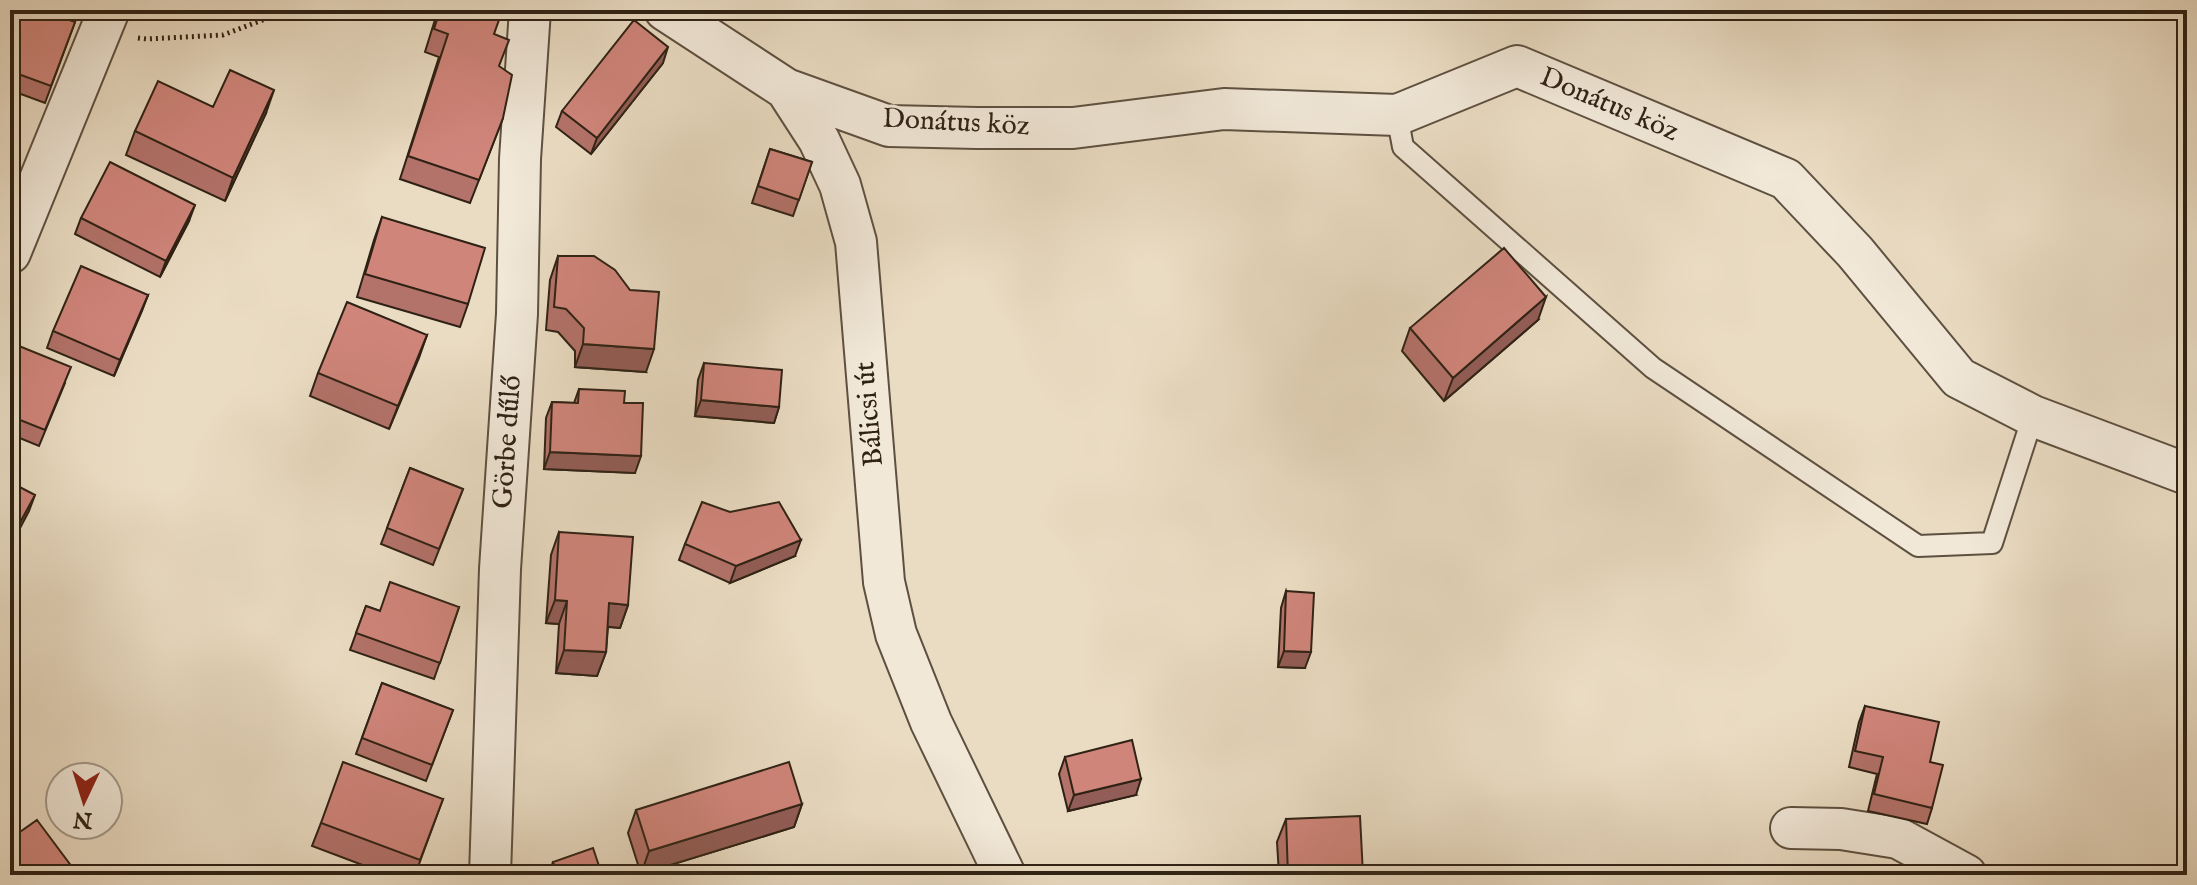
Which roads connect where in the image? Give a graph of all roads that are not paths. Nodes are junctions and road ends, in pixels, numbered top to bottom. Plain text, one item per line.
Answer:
1 (530, 10) edge
2 (665, 10) edge
3 (105, 21) edge
4 (786, 89) junction
5 (1397, 115) junction
6 (10, 253) edge
7 (2033, 416) junction
8 (2187, 474) edge
9 (1791, 828) dead end
10 (490, 875) edge
11 (1005, 875) edge
12 (1966, 875) edge

1 - 10 street, Görbe dűlő
2 - 4 street, Bálicsi út
3 - 6 street
4 - 5 street, Donátus köz
4 - 11 street, Bálicsi út
5 - 7 street, Donátus köz
5 - 7 lane
7 - 8 street, Donátus köz
9 - 12 street

